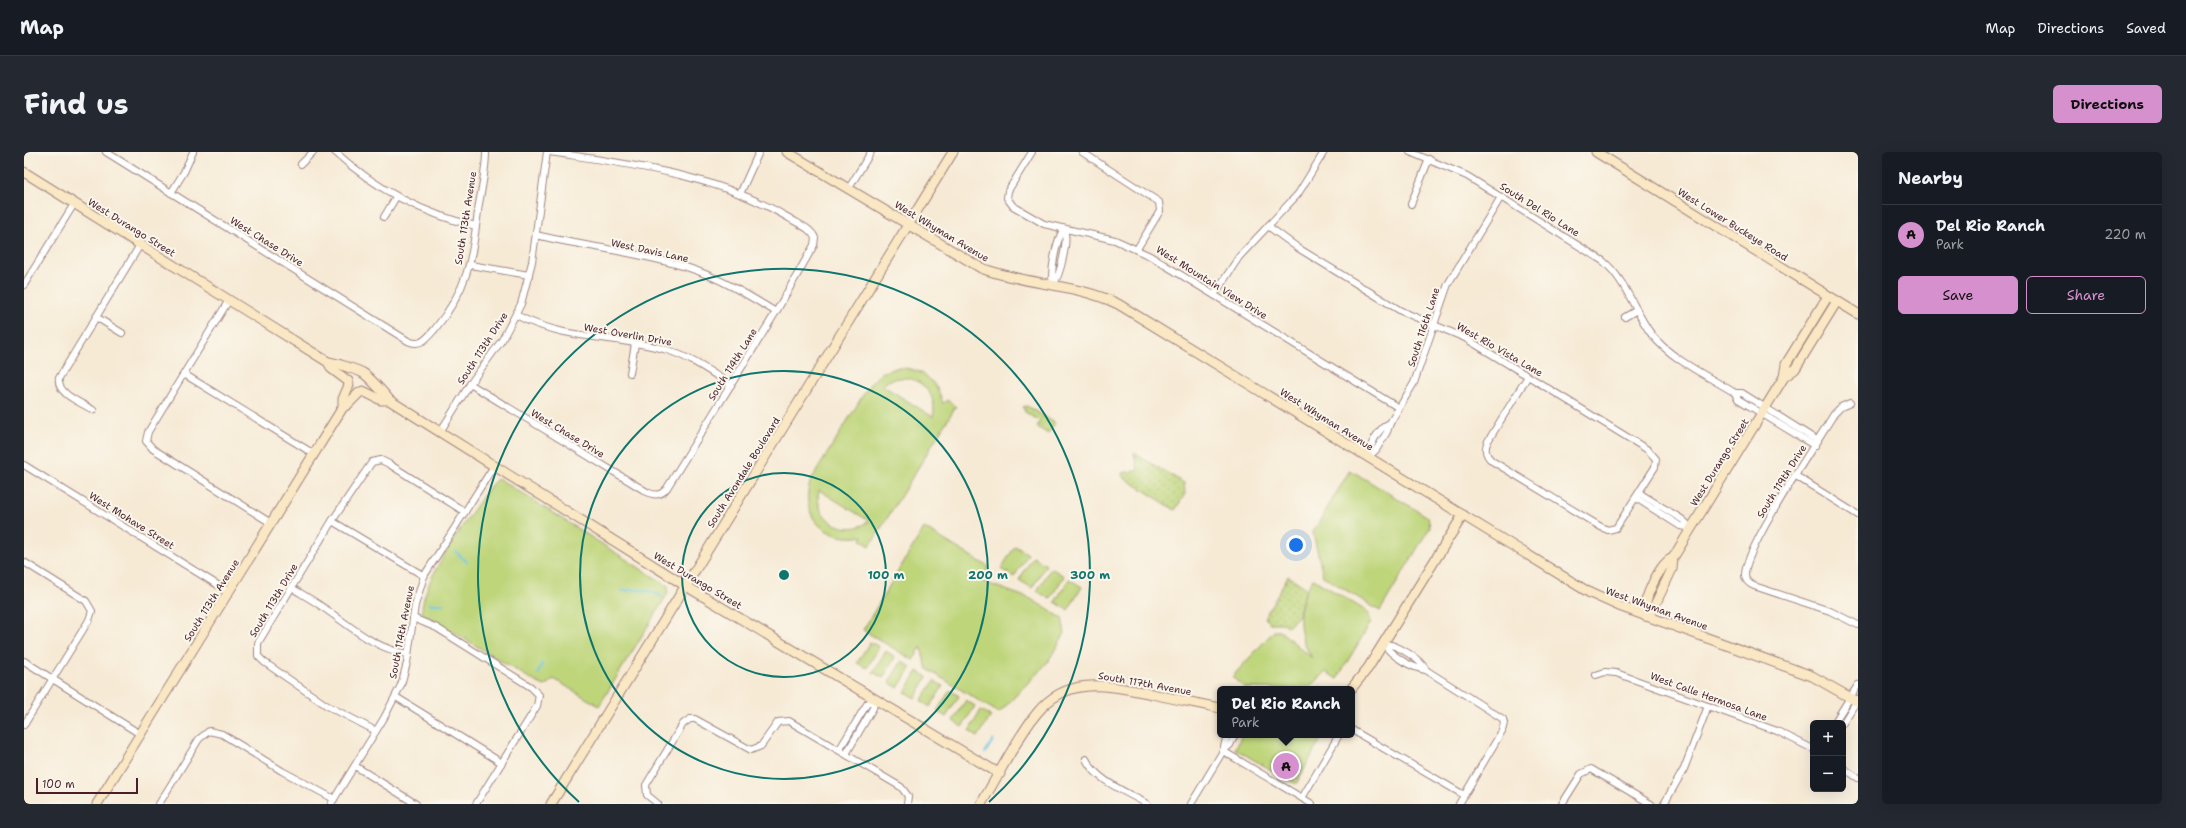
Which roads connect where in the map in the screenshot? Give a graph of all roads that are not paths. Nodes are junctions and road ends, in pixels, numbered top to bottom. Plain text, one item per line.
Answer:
1 (106, 152) edge
2 (193, 152) edge
3 (313, 152) edge
4 (335, 152) edge
5 (486, 152) edge
6 (548, 152) edge
7 (759, 152) edge
8 (787, 152) edge
9 (871, 152) edge
10 (953, 152) edge
11 (1032, 152) edge
12 (1082, 152) edge
13 (1324, 152) edge
14 (1410, 152) edge
15 (1596, 152) edge
16 (1429, 159) junction
17 (301, 164) dead end
18 (24, 172) edge
19 (849, 188) junction
20 (171, 193) junction
21 (740, 194) junction
22 (1501, 196) junction
23 (396, 197) junction
24 (74, 204) junction
25 (1411, 204) dead end
26 (384, 217) dead end
27 (909, 225) junction
28 (476, 226) junction
29 (1268, 226) junction
30 (1064, 229) junction
31 (536, 235) junction
32 (140, 245) junction
33 (1137, 249) junction
34 (470, 265) junction
35 (530, 275) junction
36 (24, 284) edge
37 (1053, 285) junction
38 (1214, 295) junction
39 (1828, 296) junction
40 (229, 300) junction
41 (1837, 301) junction
42 (1637, 310) junction
43 (776, 312) junction
44 (1858, 314) edge
45 (516, 315) junction
46 (96, 317) junction
47 (1625, 317) dead end
48 (1433, 324) junction
49 (122, 333) dead end
50 (419, 343) joint
51 (635, 344) junction
52 (328, 362) junction
53 (358, 372) junction
54 (630, 373) dead end
55 (184, 374) junction
56 (1528, 376) junction
57 (1784, 378) junction
58 (349, 383) junction
59 (470, 384) junction
60 (731, 385) junction
61 (370, 391) junction
62 (1850, 403) dead end
63 (343, 407) junction
64 (1399, 408) junction
65 (94, 410) dead end
66 (1764, 410) junction
67 (440, 432) junction
68 (1817, 443) junction
69 (314, 454) junction
70 (1368, 457) junction
71 (24, 465) edge
72 (494, 466) junction
73 (1796, 476) junction
74 (658, 495) joint
75 (1637, 495) junction
76 (465, 512) junction
77 (1463, 515) junction
78 (1858, 515) edge
79 (332, 522) junction
80 (272, 523) junction
81 (1690, 528) junction
82 (24, 562) edge
83 (424, 576) junction
84 (686, 586) junction
85 (292, 588) junction
86 (229, 592) junction
87 (1645, 616) junction
88 (413, 618) junction
89 (1858, 625) edge
90 (1384, 644) junction
91 (408, 654) junction
92 (24, 661) edge
93 (1596, 675) dead end
94 (52, 679) junction
95 (1858, 685) edge
96 (1354, 686) edge
97 (396, 697) junction
98 (875, 699) junction
99 (1856, 700) edge
100 (1708, 706) junction
101 (1217, 707) edge
102 (1837, 720) edge
103 (1845, 720) edge
104 (24, 725) edge
105 (376, 731) junction
106 (1355, 731) edge
107 (140, 734) junction
108 (1226, 738) edge
109 (1234, 738) edge
110 (1337, 738) edge
111 (1810, 747) edge
112 (839, 750) junction
113 (1223, 751) junction
114 (846, 754) junction
115 (1086, 759) dead end
116 (502, 763) junction
117 (355, 766) junction
118 (1846, 770) edge
119 (1000, 774) junction
120 (1858, 778) edge
121 (1464, 796) junction
122 (1302, 798) junction
123 (332, 801) edge
124 (98, 804) edge
125 (160, 804) edge
126 (416, 804) edge
127 (476, 804) edge
128 (551, 804) edge
129 (658, 804) edge
130 (908, 804) edge
131 (981, 804) edge
132 (1147, 804) edge
133 (1191, 804) edge
134 (1312, 804) edge
135 (1459, 804) edge
136 (1562, 804) edge
137 (1651, 804) edge
138 (1664, 804) edge

1 - 20 street, West Chase Drive
2 - 20 street
3 - 17 street
4 - 23 street
5 - 28 street, South 113th Avenue
6 - 21 street
6 - 31 street, South 113th Drive
7 - 21 street
8 - 19 street, West Whyman Avenue
9 - 19 street
10 - 27 street, South Avondale Boulevard
11 - 30 street, West Mountain View Drive
12 - 33 street
13 - 29 street
14 - 16 street, South Del Rio Lane
15 - 39 street, West Lower Buckeye Road
16 - 22 street, South Del Rio Lane
16 - 25 street
18 - 24 street, West Durango Street
19 - 27 street, West Whyman Avenue
20 - 50 street, West Chase Drive
21 - 43 street, South 114th Lane
22 - 42 street, South Del Rio Lane
22 - 48 street, South 116th Lane
23 - 26 street
23 - 28 street
24 - 32 street, West Durango Street
24 - 36 street
27 - 37 street, West Whyman Avenue
27 - 84 street, South Avondale Boulevard
28 - 34 street, South 113th Avenue
29 - 38 street
29 - 48 street, West Rio Vista Lane
30 - 33 street, West Mountain View Drive
30 - 37 street
31 - 35 street, South 113th Drive
31 - 43 street, West Davis Lane
32 - 40 street, West Durango Street
32 - 46 street
33 - 38 street, West Mountain View Drive
34 - 35 street
34 - 50 street, South 113th Avenue
35 - 45 street, South 113th Drive
37 - 70 street, West Whyman Avenue
38 - 64 street, West Mountain View Drive
39 - 41 street, West Lower Buckeye Road
39 - 57 street, West Durango Street
40 - 52 street, West Durango Street
40 - 55 street
41 - 44 street, West Lower Buckeye Road
41 - 57 street, West Durango Street
42 - 47 street
42 - 66 street, South Del Rio Lane
43 - 60 street, South 114th Lane
45 - 51 street, West Overlin Drive
45 - 59 street, South 113th Drive
46 - 49 street
46 - 65 street
48 - 56 street, West Rio Vista Lane
48 - 64 street, South 116th Lane
51 - 54 street
51 - 60 street, West Overlin Drive
52 - 53 street
52 - 58 street
53 - 58 street
53 - 61 street
55 - 69 street
55 - 80 street
56 - 75 street, West Rio Vista Lane
56 - 75 street
57 - 66 street, West Durango Street
58 - 61 street
58 - 63 street, South 113th Avenue
59 - 67 street, South 113th Drive
59 - 74 street, West Chase Drive
60 - 74 street, South 114th Lane
61 - 63 street, South 113th Avenue
61 - 67 street, West Durango Street
62 - 68 street, South 119th Drive
63 - 69 street, South 113th Avenue
64 - 70 street, South 116th Lane
66 - 68 street, South Del Rio Lane
66 - 81 street, West Durango Street
67 - 72 street, West Durango Street
68 - 73 street, South 119th Drive
69 - 80 street, South 113th Avenue
70 - 77 street, West Whyman Avenue
71 - 86 street, West Mohave Street
72 - 76 street, South 114th Avenue
72 - 84 street, West Durango Street
73 - 78 street
73 - 89 street, South 119th Drive
75 - 81 street
76 - 79 street, South 113th Drive
76 - 83 street, South 114th Avenue
77 - 87 street, West Whyman Avenue
77 - 90 street
79 - 83 street
79 - 85 street, South 113th Drive
80 - 86 street, South 113th Avenue
81 - 87 street, West Durango Street
82 - 94 street
83 - 88 street, South 114th Avenue
84 - 98 street, West Durango Street
84 - 128 street, South Avondale Boulevard
85 - 91 street
85 - 105 street, South 113th Drive
86 - 107 street, South 113th Avenue
87 - 99 street, West Whyman Avenue
88 - 91 street, South 114th Avenue
88 - 116 street
90 - 96 street
90 - 121 street
91 - 97 street, South 114th Avenue
92 - 94 street
93 - 100 street, West Calle Hermosa Lane
94 - 104 street
94 - 107 street
95 - 99 street
97 - 105 street, South 114th Avenue
97 - 116 street
98 - 112 street
98 - 114 street
98 - 119 street, West Durango Street
99 - 102 street
99 - 103 street
100 - 111 street, West Calle Hermosa Lane
100 - 138 street
101 - 119 street, South 117th Avenue
105 - 117 street, South 114th Avenue
106 - 121 street
107 - 124 street, South 113th Avenue
108 - 113 street
109 - 113 street
110 - 122 street
112 - 114 street
112 - 129 street
113 - 122 street
113 - 133 street
114 - 130 street
115 - 132 street
116 - 127 street
117 - 123 street, South 114th Avenue
117 - 126 street
118 - 120 street
119 - 131 street, South 117th Avenue
121 - 135 street
122 - 134 street
123 - 125 street
136 - 137 street

